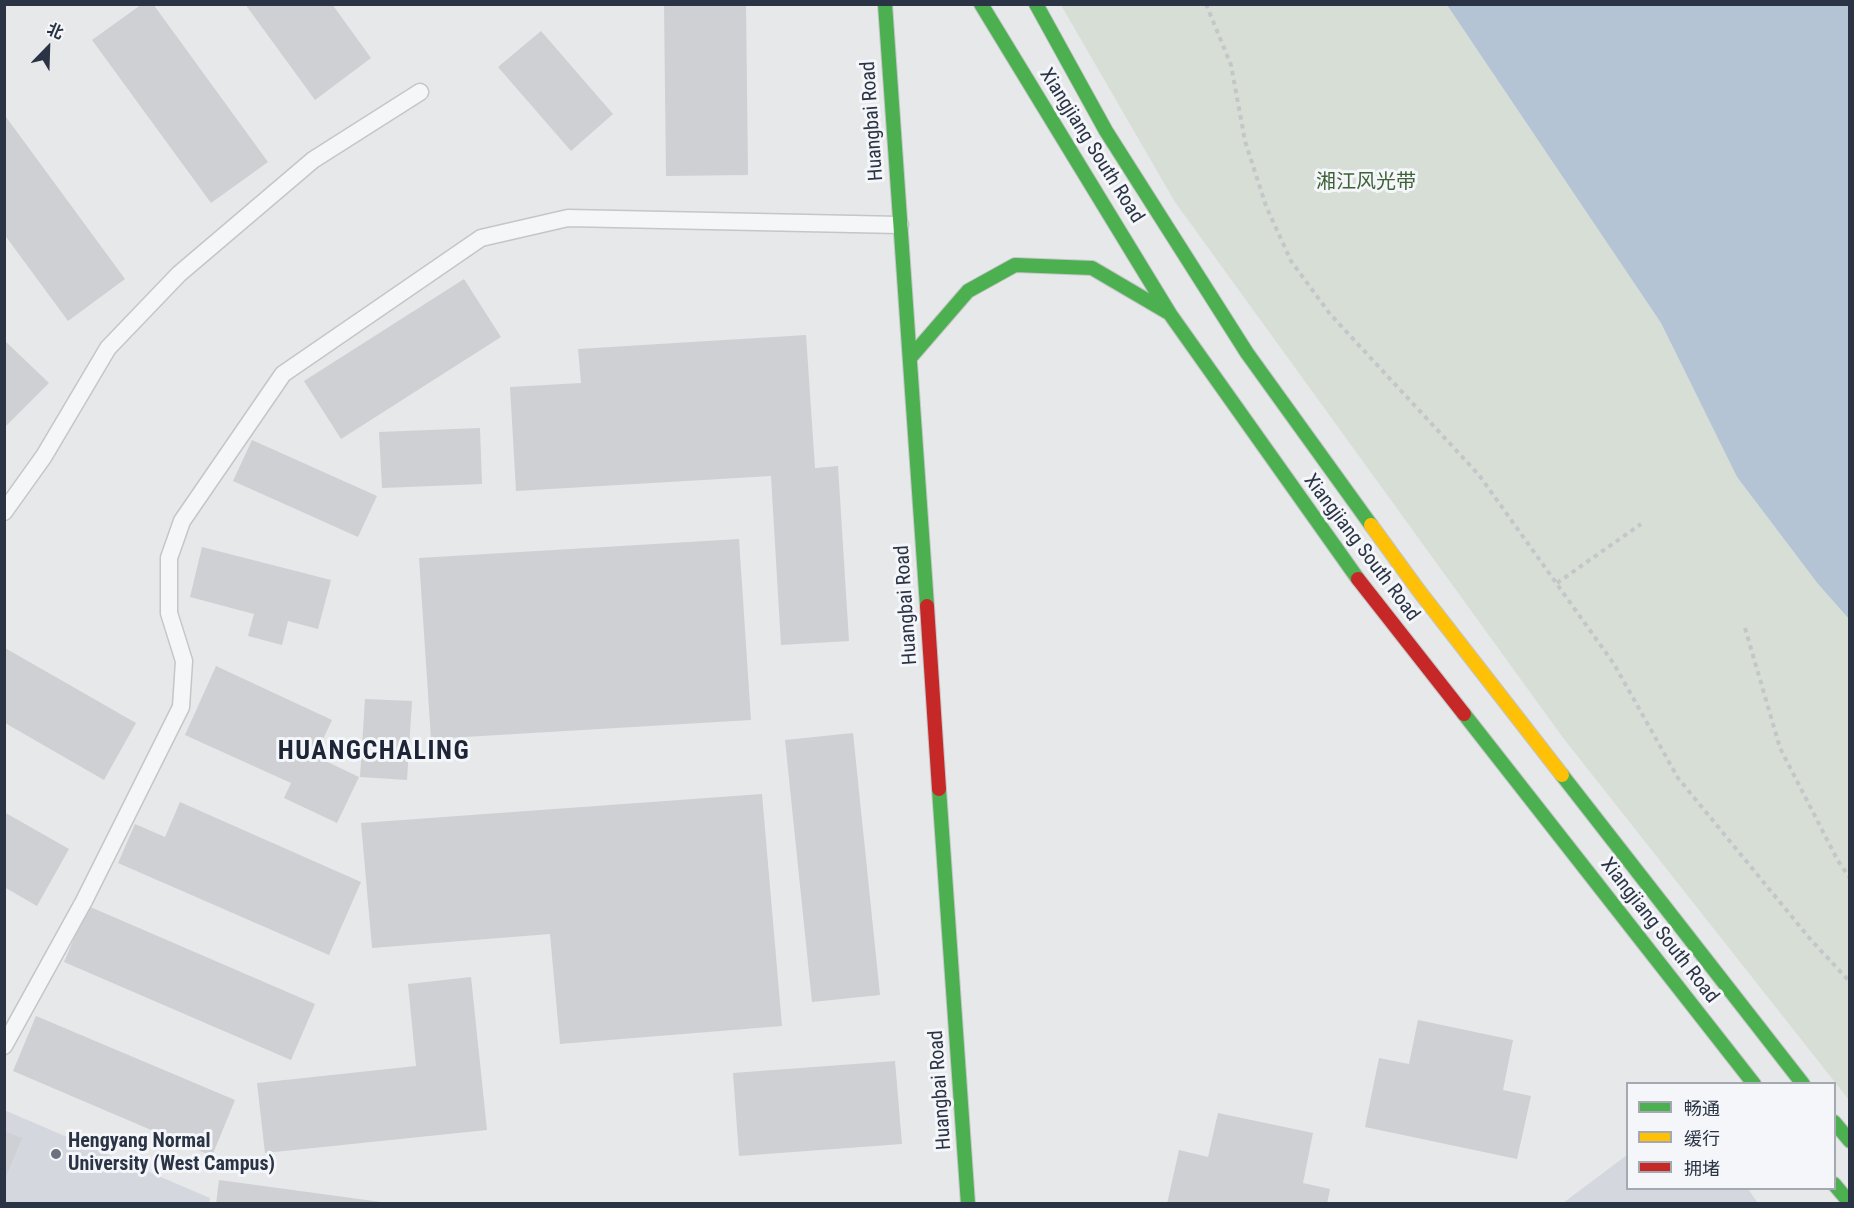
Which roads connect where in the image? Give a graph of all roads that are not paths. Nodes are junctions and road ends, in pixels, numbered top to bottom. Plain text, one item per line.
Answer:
1 (885, 4) edge
2 (981, 4) edge
3 (1036, 4) edge
4 (420, 92) dead end
5 (900, 225) junction
6 (1170, 314) junction
7 (910, 358) junction
8 (4, 512) edge
9 (4, 1046) edge
10 (1753, 1082) edge
11 (1802, 1082) edge
12 (1836, 1124) edge
13 (1850, 1141) edge
14 (1836, 1186) edge
15 (968, 1203) edge
16 (1850, 1203) edge

1 - 5 main road, Huangbai Road
2 - 6 main road, Xiangjiang South Road
3 - 11 main road, Xiangjiang South Road
4 - 8 lane
5 - 7 main road, Huangbai Road
5 - 9 lane
6 - 7 main road
6 - 10 main road, Xiangjiang South Road
7 - 15 main road, Huangbai Road
12 - 13 main road
14 - 16 main road

